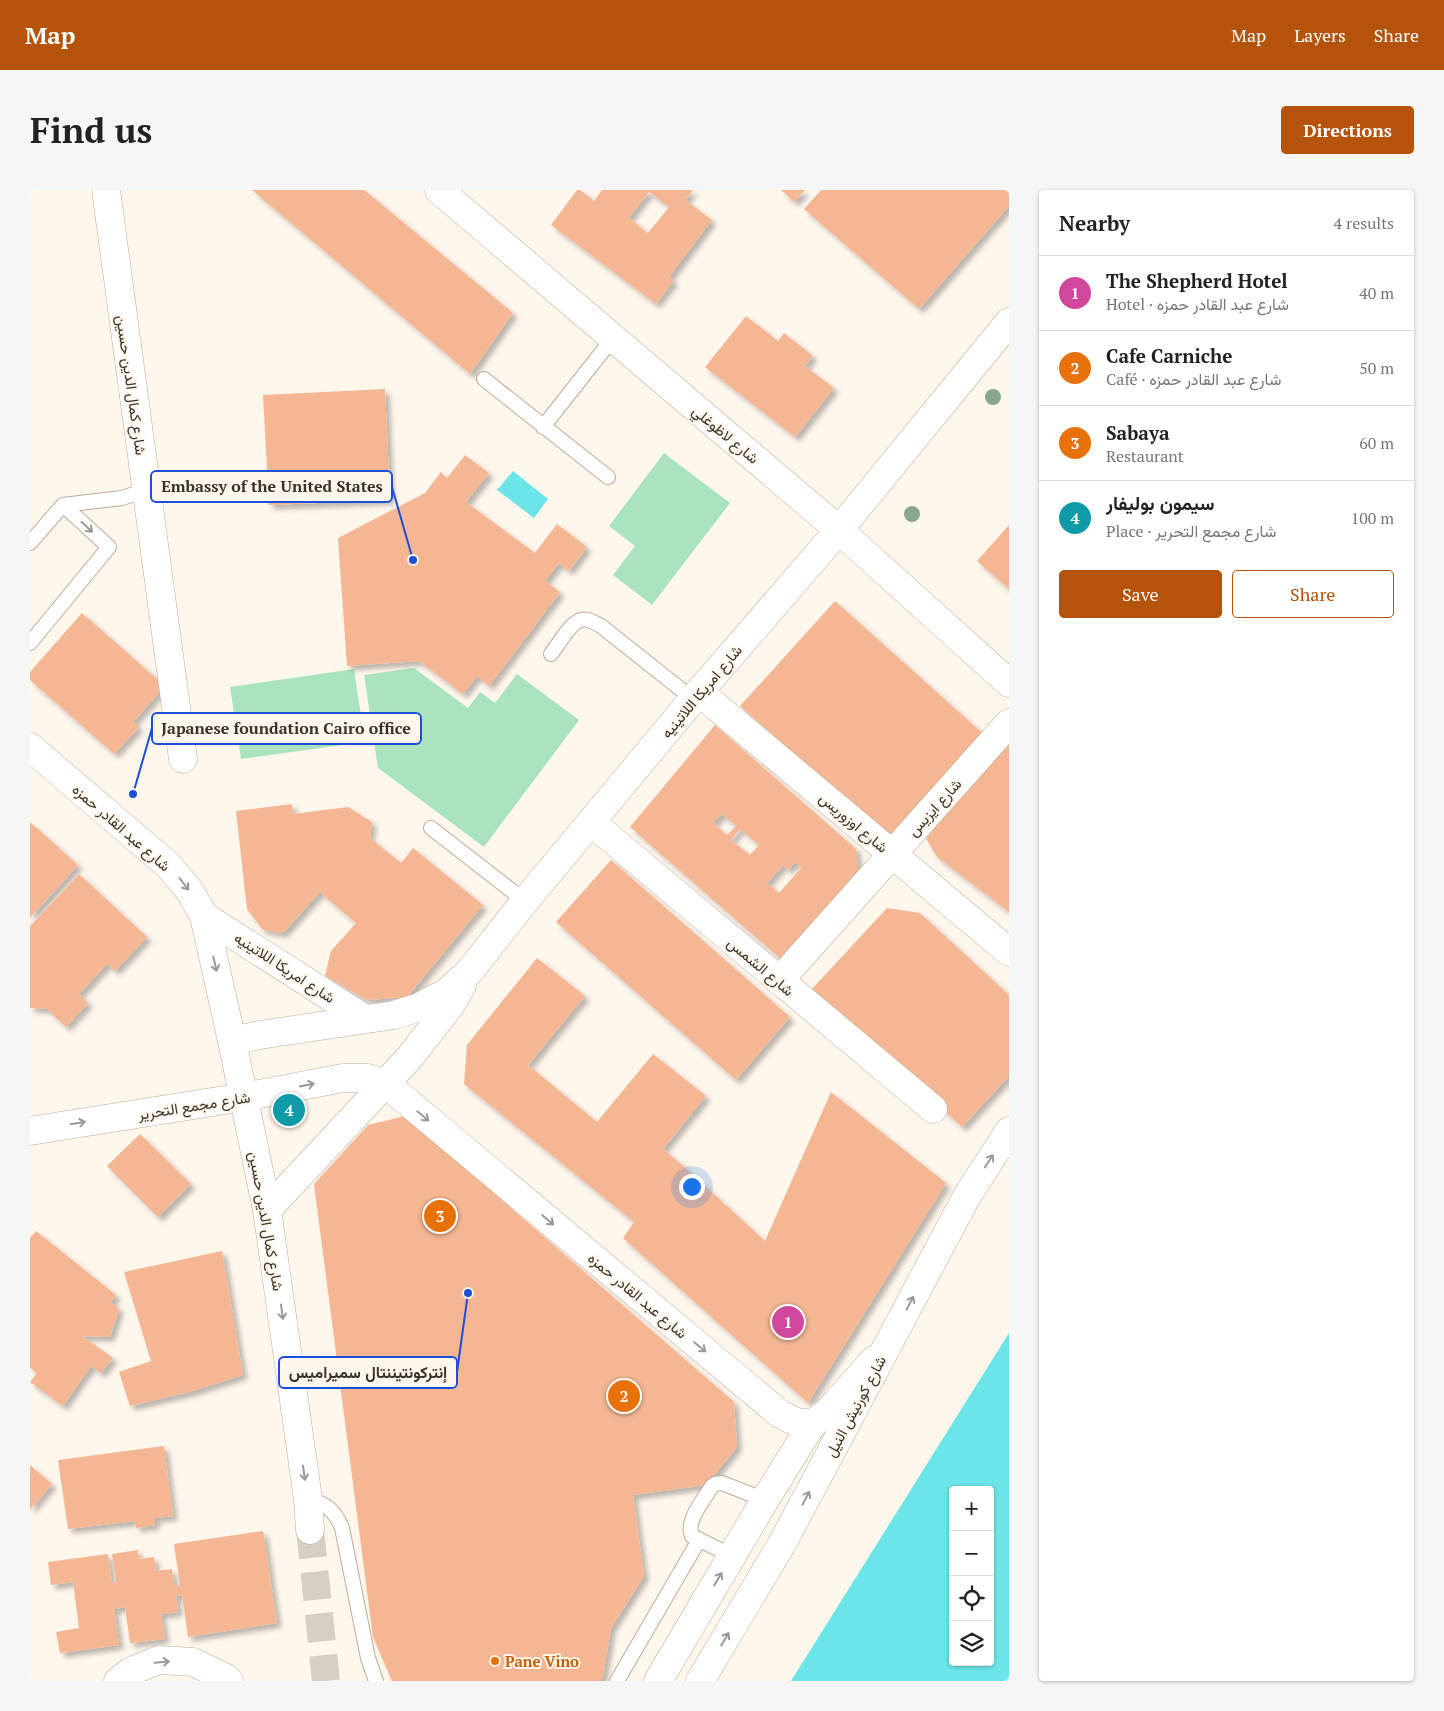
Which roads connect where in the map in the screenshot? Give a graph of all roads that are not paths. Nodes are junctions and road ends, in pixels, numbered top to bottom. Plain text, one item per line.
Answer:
1 (106, 190) edge
2 (439, 190) edge
3 (1009, 322) edge
4 (613, 338) junction
5 (484, 379) dead end
6 (543, 427) junction
7 (608, 477) dead end
8 (146, 490) junction
9 (64, 505) junction
10 (839, 530) junction
11 (30, 543) edge
12 (30, 643) edge
13 (551, 654) dead end
14 (1009, 683) edge
15 (696, 695) junction
16 (1009, 723) edge
17 (30, 747) edge
18 (184, 759) dead end
19 (591, 822) junction
20 (431, 828) dead end
21 (892, 854) junction
22 (525, 901) junction
23 (204, 916) junction
24 (1009, 952) edge
25 (470, 971) junction
26 (779, 981) junction
27 (365, 1019) junction
28 (232, 1041) junction
29 (386, 1084) junction
30 (244, 1097) junction
31 (932, 1108) dead end
32 (30, 1131) edge
33 (1009, 1131) edge
34 (267, 1210) junction
35 (887, 1346) junction
36 (812, 1424) junction
37 (308, 1499) junction
38 (765, 1500) junction
39 (310, 1530) tunnel mouth
40 (699, 1540) junction
41 (732, 1556) junction
42 (118, 1681) edge
43 (229, 1681) edge
44 (376, 1681) edge
45 (617, 1681) edge
46 (658, 1681) edge
47 (700, 1681) edge

1 - 8 main road, شارع كمال الدين حسين
2 - 4 main road, شارع لاظوغلي
3 - 10 main road, شارع امريكا اللاتينيه
4 - 6 lane
4 - 10 main road, شارع لاظوغلي
5 - 6 lane
6 - 7 lane
8 - 9 lane
8 - 18 main road, شارع كمال الدين حسين
9 - 11 lane
9 -> 12 lane
10 - 14 main road, شارع لاظوغلي
10 - 15 main road, شارع امريكا اللاتينيه
13 - 15 lane
15 - 19 main road, شارع امريكا اللاتينيه
15 - 21 main road, شارع اوزوريس
16 - 21 main road, شارع ايزيس
17 -> 23 main road, شارع عبد القادر حمزه
19 - 22 main road, شارع امريكا اللاتينيه
19 - 26 main road, شارع الشمس
20 - 22 lane
21 - 24 main road, شارع اوزوريس
21 - 26 main road, شارع ايزيس
22 - 25 main road, شارع امريكا اللاتينيه
23 - 27 main road, شارع امريكا اللاتينيه
23 -> 28 main road, شارع كمال الدين حسين
25 - 27 main road, شارع امريكا اللاتينيه
25 - 29 main road
26 - 31 main road, شارع الشمس
27 - 28 main road, شارع امريكا اللاتينيه
28 - 30 main road, شارع كمال الدين حسين
30 -> 29 main road, شارع مجمع التحرير
29 - 34 main road
29 -> 36 main road, شارع عبد القادر حمزه
32 -> 30 main road, شارع مجمع التحرير
30 - 34 main road, شارع كمال الدين حسين
35 -> 33 main road, شارع كورنيش النيل
34 -> 37 main road, شارع كمال الدين حسين
35 - 36 main road
47 -> 35 main road, شارع كورنيش النيل
36 - 38 main road
37 - 39 main road, شارع كمال الدين حسين
37 - 44 lane
38 - 40 lane
38 - 41 main road
40 - 41 lane
40 - 45 lane
46 -> 41 main road
42 -> 43 main road

